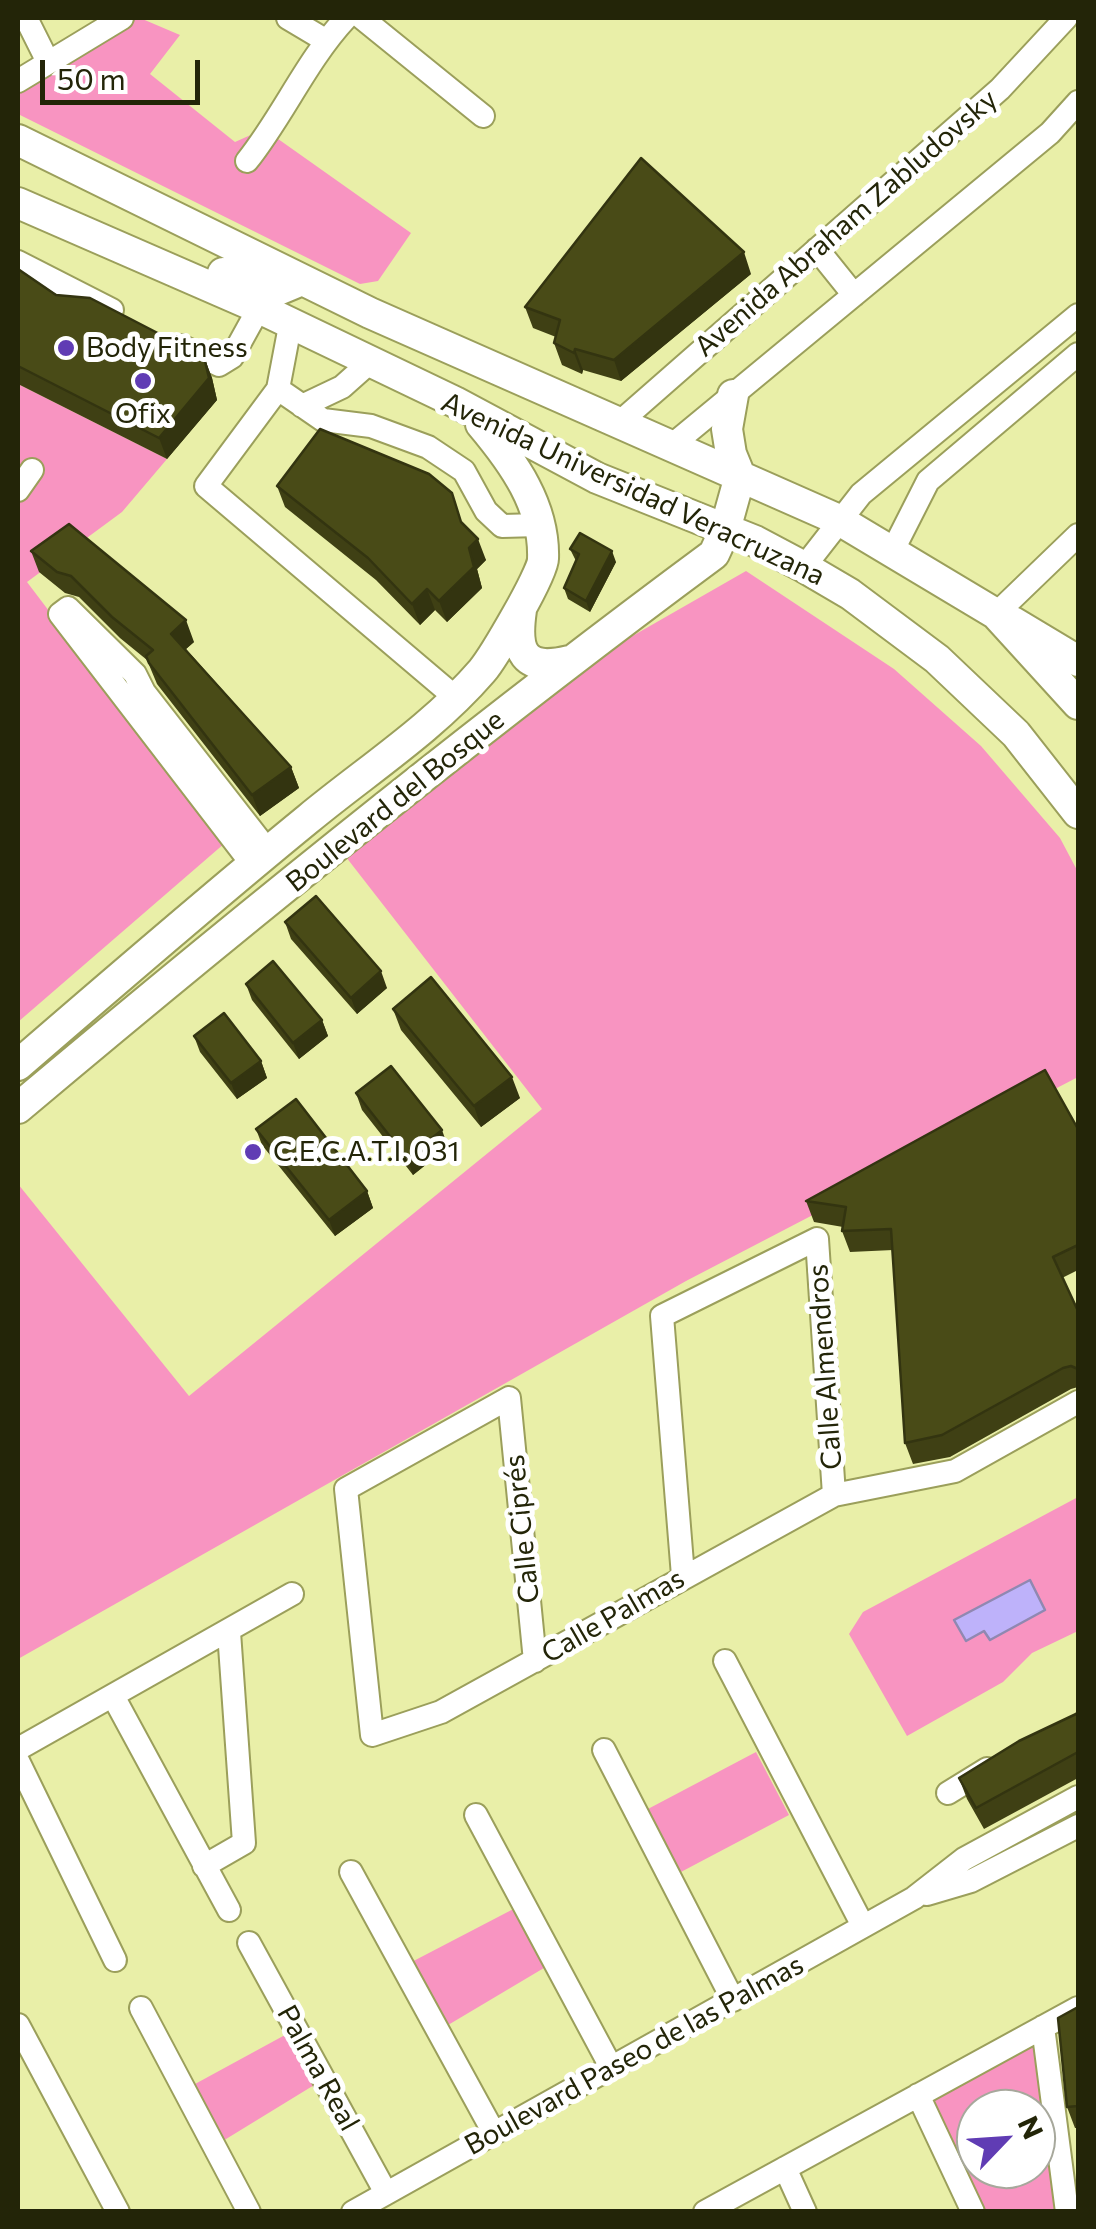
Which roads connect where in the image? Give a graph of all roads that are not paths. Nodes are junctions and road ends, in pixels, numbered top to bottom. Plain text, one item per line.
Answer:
1 (26, 18) edge
2 (122, 18) edge
3 (288, 18) edge
4 (362, 18) edge
5 (1066, 18) edge
6 (325, 40) junction
7 (48, 62) junction
8 (18, 80) edge
9 (1078, 102) edge
10 (483, 116) dead end
11 (18, 140) edge
12 (247, 161) dead end
13 (19, 212) edge
14 (817, 249) junction
15 (18, 262) edge
16 (188, 278) junction
17 (302, 280) junction
18 (854, 296) junction
19 (259, 308) junction
20 (1078, 315) edge
21 (135, 322) edge
22 (290, 326) junction
23 (169, 340) edge
24 (1078, 354) edge
25 (369, 363) junction
26 (278, 389) junction
27 (733, 395) junction
28 (302, 406) junction
29 (469, 410) junction
30 (620, 422) junction
31 (672, 446) junction
32 (904, 458) junction
33 (32, 470) dead end
34 (740, 476) junction
35 (928, 481) junction
36 (18, 490) edge
37 (839, 520) junction
38 (539, 525) junction
39 (725, 530) junction
40 (1078, 535) edge
41 (893, 550) junction
42 (804, 567) junction
43 (520, 610) junction
44 (996, 614) junction
45 (569, 661) junction
46 (1078, 661) edge
47 (456, 698) junction
48 (1078, 704) edge
49 (157, 725) junction
50 (1078, 813) edge
51 (260, 858) junction
52 (18, 1065) edge
53 (18, 1108) edge
54 (1078, 1402) edge
55 (346, 1489) joint
56 (834, 1494) junction
57 (682, 1576) junction
58 (292, 1594) dead end
59 (228, 1632) junction
60 (535, 1660) junction
61 (725, 1661) dead end
62 (113, 1696) junction
63 (18, 1749) edge
64 (604, 1750) dead end
65 (1005, 1758) edge
66 (18, 1762) edge
67 (948, 1794) dead end
68 (1078, 1797) edge
69 (476, 1816) dead end
70 (1078, 1826) edge
71 (204, 1866) junction
72 (351, 1872) dead end
73 (914, 1898) junction
74 (229, 1910) dead end
75 (864, 1926) junction
76 (249, 1943) dead end
77 (115, 1960) dead end
78 (733, 2000) junction
79 (141, 2008) dead end
80 (1078, 2008) edge
81 (18, 2025) edge
82 (1043, 2027) junction
83 (611, 2068) junction
84 (918, 2095) junction
85 (494, 2133) junction
86 (785, 2168) junction
87 (386, 2194) junction
88 (118, 2212) edge
89 (249, 2212) edge
90 (354, 2212) edge
91 (705, 2212) edge
92 (805, 2212) edge
93 (973, 2212) edge
94 (1067, 2212) edge

1 - 7 street
2 - 7 street
3 - 6 street
4 - 6 street
4 - 10 street
5 - 14 street, Avenida Abraham Zabludovsky
6 - 12 street
7 - 8 street
9 - 18 street, Avenida Abraham Zabludovsky
11 - 17 main road, Avenida Universidad Veracruzana
13 - 16 main road, Avenida Universidad Veracruzana
14 - 18 street
14 - 30 street, Avenida Abraham Zabludovsky
15 - 21 street
16 - 17 main road
16 - 19 main road, Avenida Universidad Veracruzana
17 - 30 main road, Avenida Universidad Veracruzana
18 - 27 street, Avenida Abraham Zabludovsky
19 - 22 main road, Avenida Universidad Veracruzana
19 - 23 street
20 - 32 street
22 - 25 main road, Avenida Universidad Veracruzana
22 - 26 street
24 - 35 street
25 - 28 street
25 - 29 main road, Avenida Universidad Veracruzana
26 - 28 street
26 - 47 street
27 - 31 street, Avenida Abraham Zabludovsky
27 - 34 main road
28 - 38 street
29 - 38 main road, Boulevard del Bosque
29 - 39 main road, Avenida Universidad Veracruzana
30 - 31 main road, Avenida Universidad Veracruzana
31 - 34 main road, Avenida Universidad Veracruzana
32 - 35 street
32 - 37 street
33 - 36 street
34 - 37 main road, Avenida Universidad Veracruzana
34 - 39 main road, Boulevard del Bosque
35 - 41 street
37 - 41 main road, Avenida Universidad Veracruzana
37 - 42 street
38 - 43 main road, Boulevard del Bosque
39 - 42 main road, Avenida Universidad Veracruzana
39 - 45 main road, Boulevard del Bosque
40 - 44 street
41 - 44 main road, Avenida Universidad Veracruzana
42 - 50 main road, Avenida Universidad Veracruzana
43 - 45 main road
43 - 47 main road, Boulevard del Bosque
44 - 46 main road
44 - 48 main road, Avenida Universidad Veracruzana
45 - 53 main road, Boulevard del Bosque
47 - 51 main road, Boulevard del Bosque
49 - 49 street
49 - 51 street
51 - 52 main road, Boulevard del Bosque
54 - 56 street, Calle Palmas
55 - 60 street, Calle Palmas
55 - 60 street, Calle Ciprés
56 - 57 street, Calle Palmas
56 - 57 street, Calle Almendros
57 - 60 street, Calle Palmas
58 - 59 street
59 - 62 street
59 - 71 street
61 - 75 street
62 - 63 street
62 - 71 street
64 - 78 street
65 - 67 street
66 - 77 street
68 - 73 street, Boulevard Paseo de las Palmas
69 - 83 street
70 - 73 street, Boulevard Paseo de las Palmas
71 - 74 street
72 - 85 street
73 - 75 street, Boulevard Paseo de las Palmas
75 - 78 street, Boulevard Paseo de las Palmas
76 - 87 street, Palma Real
78 - 83 street, Boulevard Paseo de las Palmas
79 - 89 street
80 - 82 street
81 - 88 street
82 - 84 street
82 - 94 street
83 - 85 street, Boulevard Paseo de las Palmas
84 - 86 street
84 - 93 street
85 - 87 street, Boulevard Paseo de las Palmas
86 - 91 street
86 - 92 street
87 - 90 street, Boulevard Paseo de las Palmas

